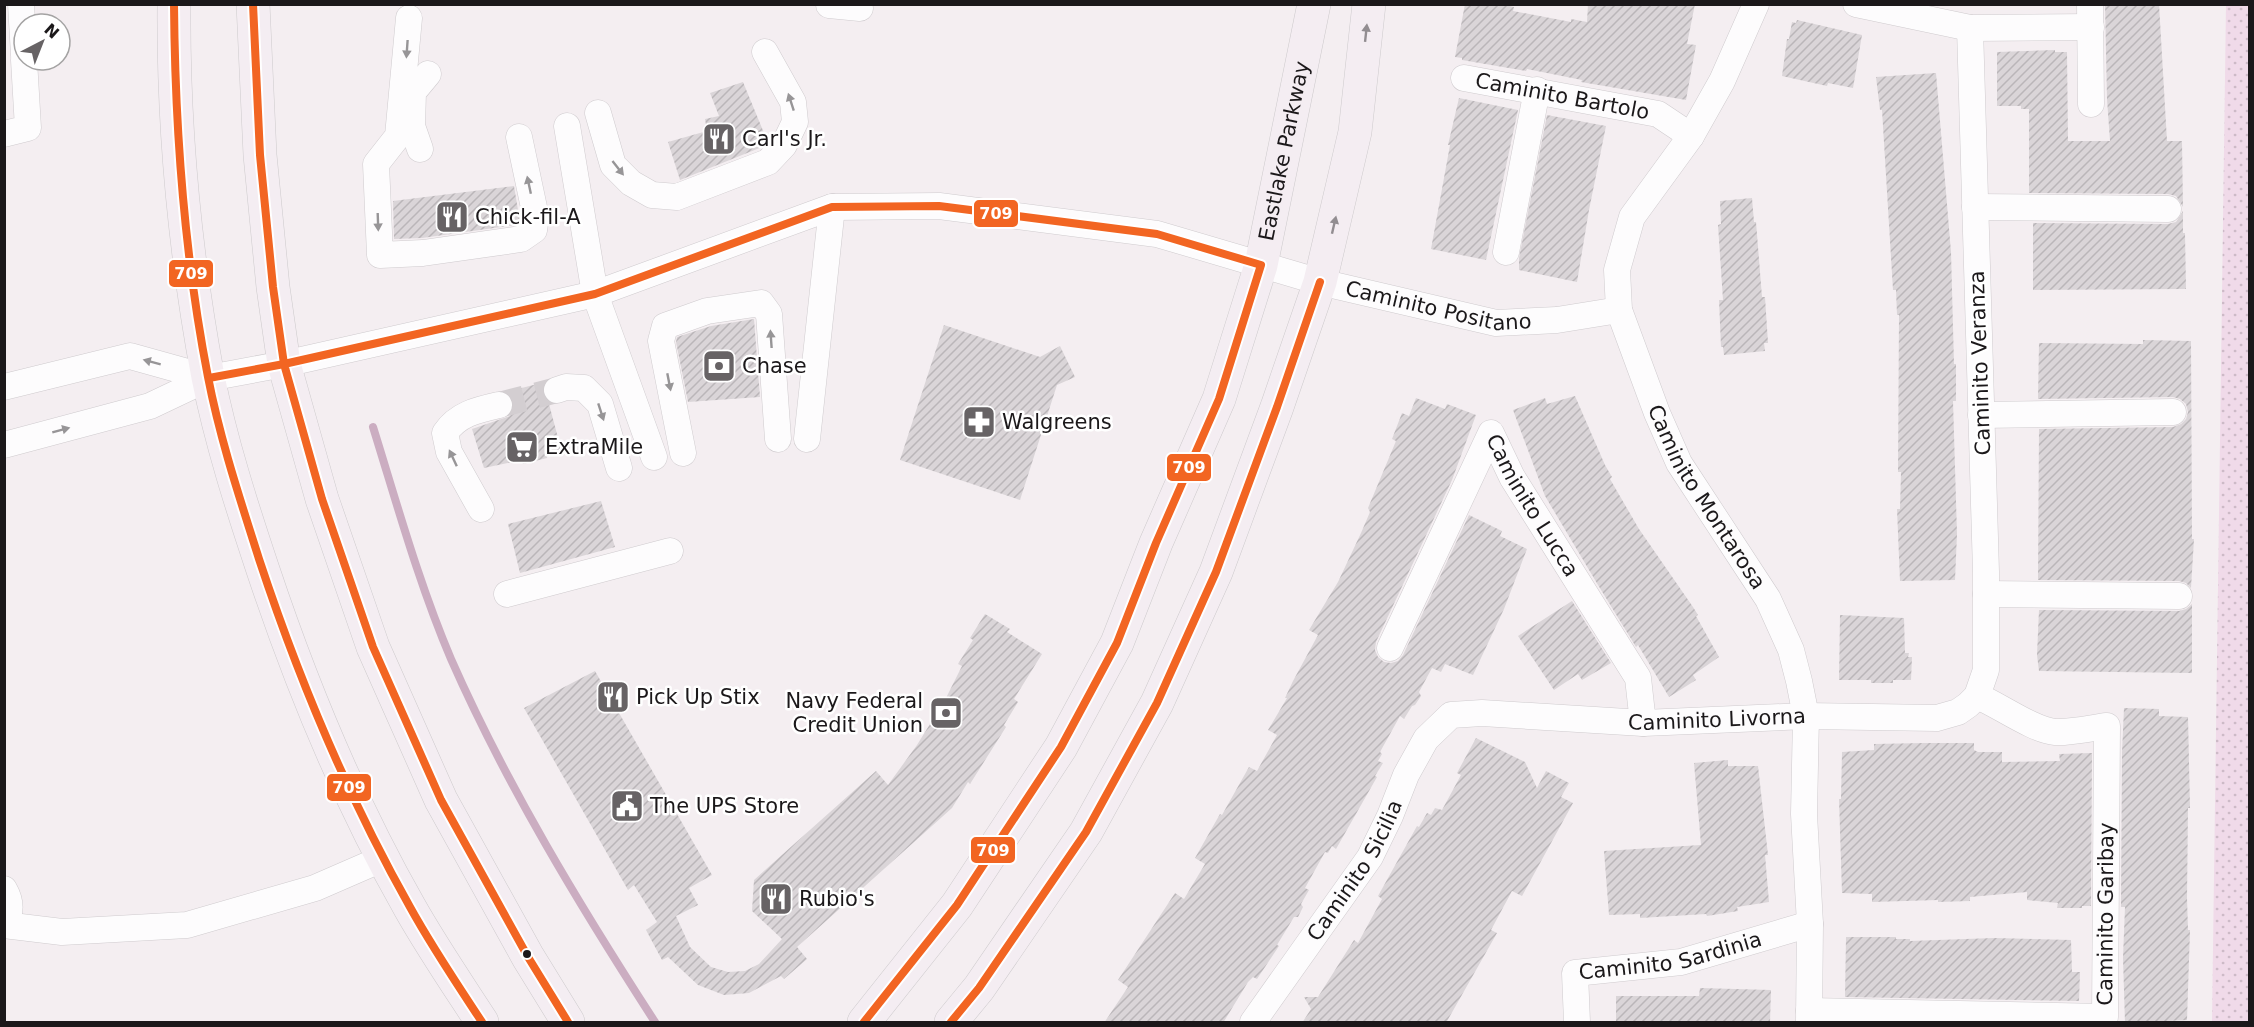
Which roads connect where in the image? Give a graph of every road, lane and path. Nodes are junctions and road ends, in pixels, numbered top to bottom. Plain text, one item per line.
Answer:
1 (174, 4) edge
2 (253, 4) edge
3 (1314, 4) edge
4 (1369, 4) edge
5 (1756, 4) edge
6 (1856, 4) edge
7 (829, 5) edge
8 (860, 8) dead end
9 (2090, 16) edge
10 (409, 18) dead end
11 (1970, 28) junction
12 (765, 52) dead end
13 (25, 72) edge
14 (428, 74) dead end
15 (1464, 78) dead end
16 (1537, 90) junction
17 (2091, 104) dead end
18 (598, 113) dead end
19 (567, 126) dead end
20 (4, 134) edge
21 (1690, 136) junction
22 (519, 137) dead end
23 (420, 149) dead end
24 (832, 207) junction
25 (1975, 207) junction
26 (2168, 209) dead end
27 (1506, 252) dead end
28 (1261, 266) junction
29 (1320, 282) junction
30 (595, 294) junction
31 (1619, 310) junction
32 (284, 364) junction
33 (209, 378) junction
34 (4, 387) edge
35 (557, 390) tunnel mouth
36 (499, 405) tunnel mouth
37 (2173, 412) dead end
38 (1982, 415) junction
39 (778, 439) dead end
40 (807, 439) dead end
41 (4, 445) edge
42 (683, 453) dead end
43 (654, 457) dead end
44 (619, 468) dead end
45 (481, 509) dead end
46 (670, 551) dead end
47 (507, 594) dead end
48 (1986, 594) junction
49 (2179, 596) dead end
50 (1390, 648) dead end
51 (1977, 696) junction
52 (1451, 715) joint
53 (1806, 716) junction
54 (1643, 723) junction
55 (384, 858) junction
56 (4, 889) edge
57 (1810, 924) junction
58 (4, 925) edge
59 (1809, 1017) edge
60 (482, 1023) edge
61 (568, 1023) edge
62 (864, 1023) edge
63 (951, 1023) edge
64 (1253, 1023) edge
65 (1577, 1023) edge

1 - 33 main road
2 - 32 main road
3 - 28 main road, Eastlake Parkway
29 -> 4 main road
5 - 21 street, Caminito Montarosa
6 - 11 street
7 - 8 street
9 - 11 street
9 - 17 street
10 -> 22 street
11 - 25 street, Caminito Veranza
18 -> 12 street
13 - 20 street
14 - 23 street
15 - 16 street, Caminito Bartolo
16 - 21 street, Caminito Bartolo
16 - 27 street
19 - 30 street
21 - 31 street, Caminito Montarosa
24 - 28 street, Caminito Positano
24 - 30 street, Caminito Positano
24 - 40 street
25 - 26 street
25 - 38 street, Caminito Veranza
28 - 29 street, Caminito Positano
28 - 62 main road, Eastlake Parkway
29 - 31 street, Caminito Positano
29 - 63 main road
30 - 32 street, Caminito Positano
30 - 43 street
31 - 53 street, Caminito Montarosa
32 - 33 street, Caminito Positano
32 - 61 main road
33 -> 34 street
41 -> 33 street
33 - 55 main road
35 -> 44 street
45 -> 36 street
37 - 38 street
38 - 48 street, Caminito Veranza
39 -> 42 street
46 - 47 street
48 - 49 street
48 - 51 street, Caminito Veranza
50 - 54 street, Caminito Lucca
51 - 53 street, Caminito Livorna
51 - 59 street, Caminito Garibay
52 - 54 street, Caminito Livorna
52 - 64 street, Caminito Sicilia
53 - 54 street, Caminito Livorna
53 - 57 street, Caminito Montarosa
55 - 58 street
55 - 60 main road
56 - 58 street
57 - 59 street, Caminito Montarosa
57 - 65 street, Caminito Sardinia

